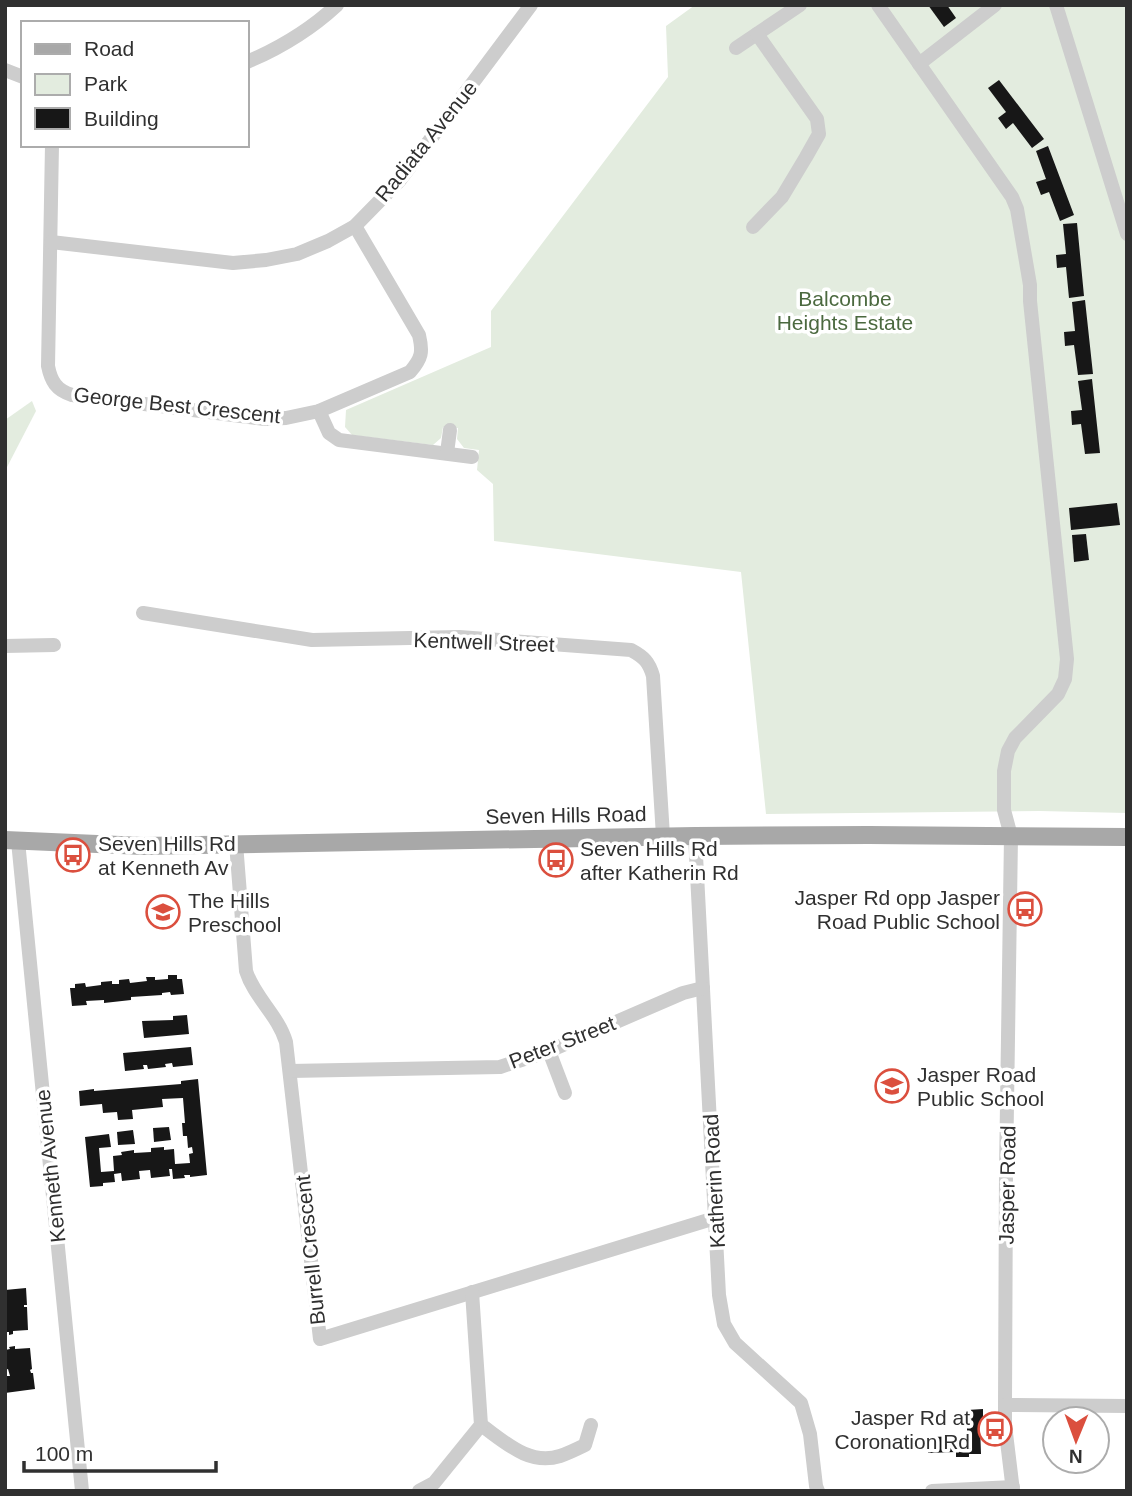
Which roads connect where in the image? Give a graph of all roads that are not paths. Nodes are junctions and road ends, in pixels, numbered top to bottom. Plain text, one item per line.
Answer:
1 (337, 5) edge
2 (531, 5) edge
3 (800, 5) edge
4 (878, 5) edge
5 (995, 5) edge
6 (1056, 5) edge
7 (757, 34) junction
8 (736, 48) dead end
9 (248, 62) edge
10 (919, 64) junction
11 (52, 147) edge
12 (355, 226) junction
13 (753, 227) dead end
14 (1127, 234) edge
15 (51, 242) junction
16 (319, 411) junction
17 (450, 430) dead end
18 (447, 453) junction
19 (472, 457) dead end
20 (143, 613) dead end
21 (54, 645) dead end
22 (5, 646) edge
23 (663, 836) junction
24 (695, 836) junction
25 (1012, 836) junction
26 (1127, 837) edge
27 (11, 840) edge
28 (236, 843) junction
29 (703, 988) junction
30 (549, 1051) junction
31 (290, 1071) junction
32 (565, 1093) dead end
33 (715, 1218) junction
34 (472, 1292) junction
35 (1005, 1405) junction
36 (1127, 1406) edge
37 (481, 1425) junction
38 (591, 1425) dead end
39 (1013, 1489) edge
40 (82, 1491) edge
41 (419, 1491) edge
42 (818, 1491) edge
43 (932, 1491) edge

1 - 9 street
2 - 12 street, Radiata Avenue
3 - 7 street
4 - 10 street, Jasper Road
5 - 10 street
6 - 14 street
7 - 8 street
7 - 13 street
10 - 25 street, Jasper Road
11 - 15 street, George Best Crescent
12 - 15 street, Radiata Avenue
12 - 16 street, George Best Crescent
15 - 16 street, George Best Crescent
16 - 18 street
17 - 18 street
18 - 19 street
20 - 23 street, Kentwell Street
21 - 22 street
23 - 24 main road, Seven Hills Road
23 - 28 main road, Seven Hills Road
24 - 25 main road, Seven Hills Road
24 - 29 street, Katherin Road
25 - 26 main road, Seven Hills Road
25 - 35 street, Jasper Road
27 - 28 main road, Seven Hills Road
27 - 40 street, Kenneth Avenue
28 - 31 street, Burrell Crescent
29 - 30 street, Peter Street
29 - 33 street, Katherin Road
30 - 31 street, Peter Street
30 - 32 street
31 - 34 street, Burrell Crescent
33 - 34 street, Burrell Crescent
33 - 42 street, Katherin Road
34 - 37 street
35 - 36 street
35 - 39 street, Jasper Road
37 - 38 street
37 - 41 street
39 - 43 street

